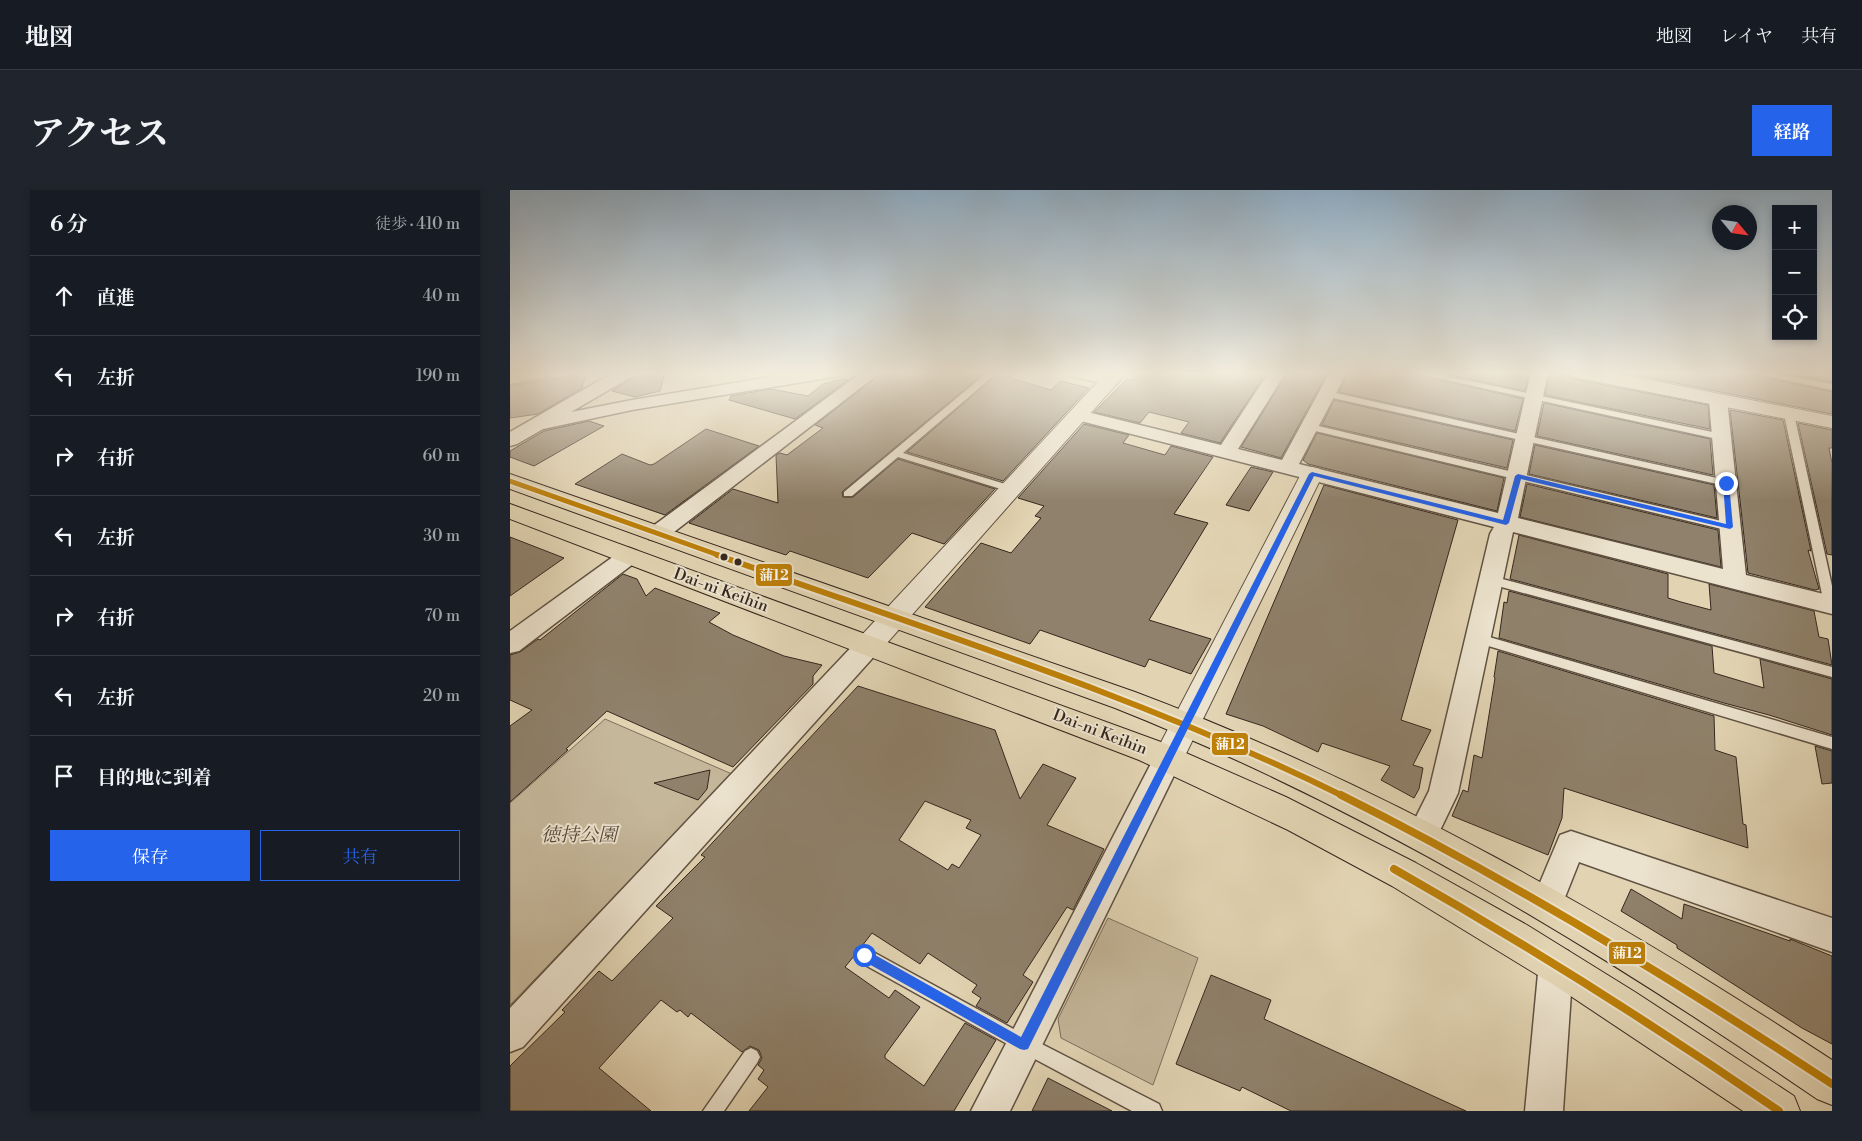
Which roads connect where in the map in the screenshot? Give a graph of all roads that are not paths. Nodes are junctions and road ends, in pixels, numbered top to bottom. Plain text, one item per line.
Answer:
1 (554, 415) edge
2 (583, 415) edge
3 (816, 415) edge
4 (943, 415) edge
5 (1078, 415) joint
6 (1250, 415) edge
7 (1316, 415) edge
8 (1449, 415) edge
9 (1532, 415) edge
10 (1619, 415) edge
11 (1720, 415) edge
12 (1789, 415) edge
13 (1794, 415) edge
14 (1832, 422) edge
15 (539, 424) junction
16 (1310, 427) junction
17 (1527, 435) junction
18 (1722, 436) junction
19 (510, 440) edge
20 (1226, 452) junction
21 (896, 454) junction
22 (1300, 471) junction
23 (1518, 476) junction
24 (1725, 479) junction
25 (510, 481) edge
26 (1010, 489) junction
27 (848, 494) dead end
28 (510, 511) edge
29 (1506, 523) junction
30 (1730, 527) junction
31 (657, 534) junction
32 (629, 556) junction
33 (1491, 580) junction
34 (1735, 580) junction
35 (1831, 605) edge
36 (892, 618) junction
37 (1479, 640) junction
38 (510, 644) edge
39 (868, 645) junction
40 (1832, 672) edge
41 (1186, 724) junction
42 (1832, 743) edge
43 (1168, 759) junction
44 (1422, 835) junction
45 (1547, 904) junction
46 (1832, 935) edge
47 (864, 955) dead end
48 (1556, 963) junction
49 (510, 1034) edge
50 (1024, 1044) junction
51 (751, 1056) dead end
52 (1832, 1084) edge
53 (713, 1111) edge
54 (990, 1111) edge
55 (1152, 1111) edge
56 (1544, 1111) edge
57 (1779, 1111) edge

1 - 15 street
2 - 15 street
3 - 31 street
4 - 21 lane
5 - 20 street
5 - 26 street
6 - 20 street
7 - 16 street
8 - 17 lane
9 - 17 street
10 - 18 lane
11 - 18 street
12 - 35 lane
13 - 14 street
15 - 19 street
16 - 22 street
16 - 23 lane
17 - 23 street
17 - 24 lane
18 - 24 street
20 - 22 street
21 - 26 lane
21 - 27 lane
22 - 29 street
22 - 41 street
23 - 29 street
23 - 30 lane
24 - 30 street
25 - 31 main road, Dai-ni Keihin
26 - 36 street
28 - 32 main road, Dai-ni Keihin
29 - 33 street
29 - 34 street
30 - 34 street
31 - 36 main road, Dai-ni Keihin
32 - 38 street
32 - 39 main road, Dai-ni Keihin
33 - 37 street
33 - 40 lane
34 - 35 street
36 - 39 street
36 - 41 main road, Dai-ni Keihin
37 - 42 lane
37 - 44 street
39 - 43 main road, Dai-ni Keihin
39 - 49 street
41 - 43 street
41 - 44 main road, Dai-ni Keihin
43 - 48 main road, Dai-ni Keihin
43 - 50 street
44 - 45 main road, Dai-ni Keihin
45 - 46 street
45 - 52 main road, Dai-ni Keihin
47 - 50 lane
48 - 56 street
48 - 57 main road, Dai-ni Keihin
50 - 54 street
50 - 55 lane
51 - 53 lane

